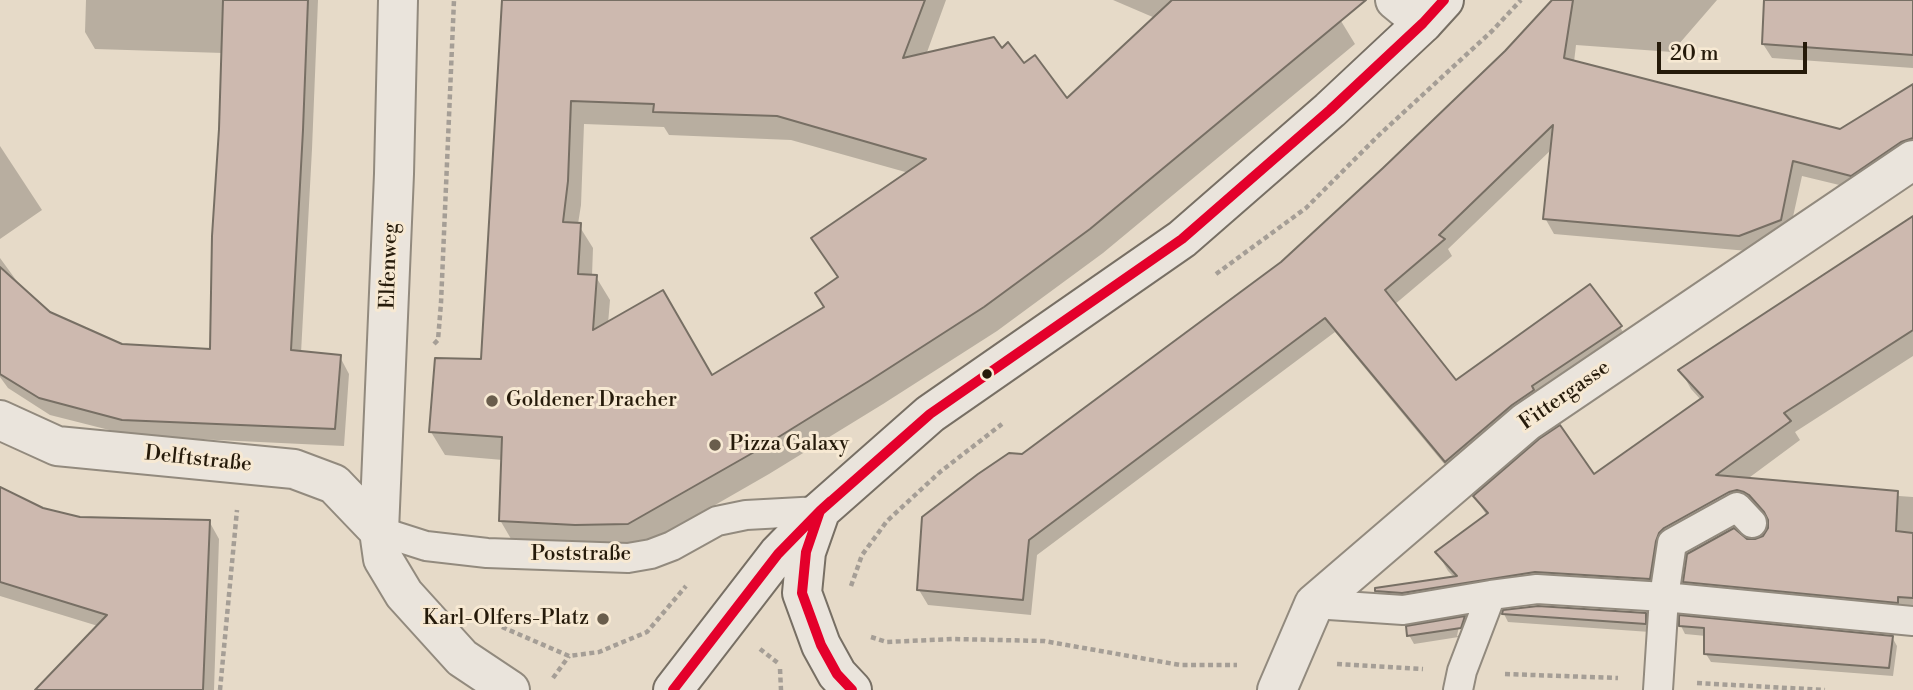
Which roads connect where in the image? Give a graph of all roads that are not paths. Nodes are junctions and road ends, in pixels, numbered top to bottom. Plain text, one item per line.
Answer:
1 (398, 0) edge
2 (1421, 8) edge
3 (1913, 160) edge
4 (0, 420) edge
5 (820, 511) junction
6 (1752, 523) dead end
7 (379, 531) junction
8 (1491, 595) junction
9 (1664, 597) junction
10 (1314, 604) junction
11 (1913, 621) edge
12 (510, 690) edge
13 (673, 690) edge
14 (852, 690) edge
15 (1277, 690) edge
16 (1458, 690) edge
17 (1658, 690) edge

1 - 7 street, Elfenweg
2 - 5 street
3 - 10 street, Fittergasse
4 - 7 street, Delftstraße
5 - 7 lane, Poststraße
5 - 13 street
5 - 14 street
6 - 9 lane
7 - 12 street
8 - 9 lane
8 - 10 lane
8 - 16 lane
9 - 11 lane
9 - 17 lane
10 - 15 street, Fittergasse

